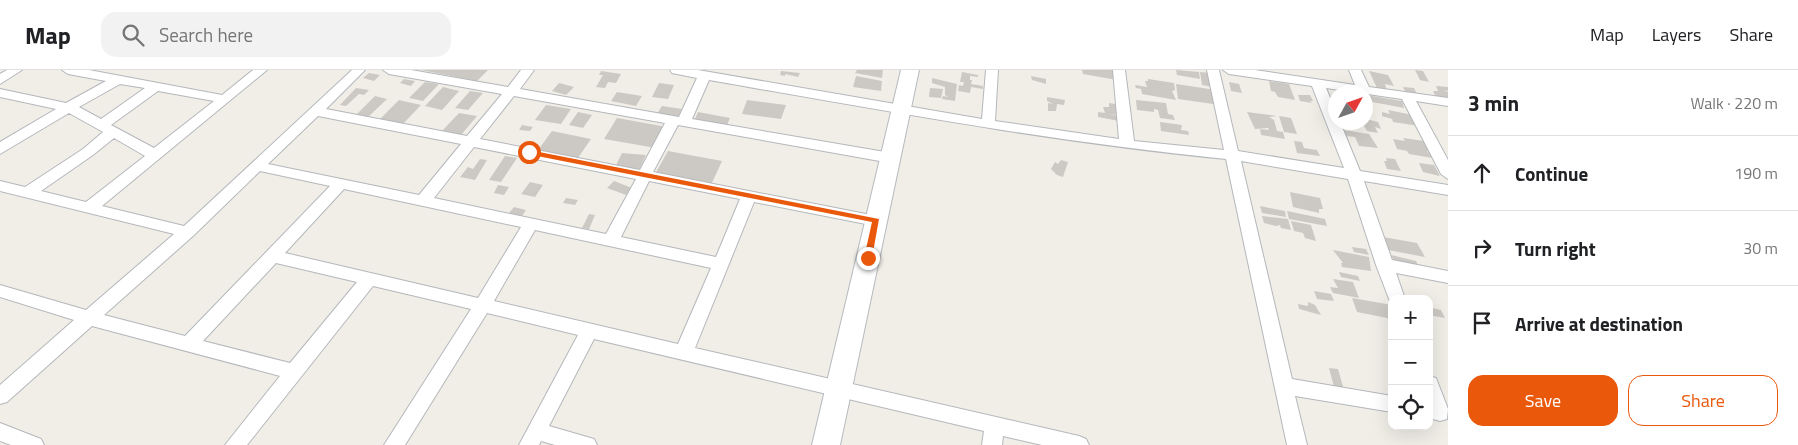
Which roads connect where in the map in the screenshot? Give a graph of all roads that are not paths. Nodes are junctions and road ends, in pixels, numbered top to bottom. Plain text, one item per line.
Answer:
1 (16, 70) edge
2 (68, 70) edge
3 (261, 70) edge
4 (359, 70) edge
5 (389, 70) edge
6 (528, 70) edge
7 (676, 70) edge
8 (731, 70) edge
9 (910, 70) edge
10 (992, 70) edge
11 (1119, 70) edge
12 (1213, 70) edge
13 (1229, 70) edge
14 (1355, 70) edge
15 (1284, 74) edge
16 (705, 75) junction
17 (770, 77) edge
18 (119, 79) junction
19 (0, 80) edge
20 (1317, 82) junction
21 (1335, 85) edge
22 (1362, 85) edge
23 (156, 86) junction
24 (512, 91) junction
25 (1373, 91) edge
26 (0, 93) edge
27 (1407, 96) junction
28 (226, 98) junction
29 (1448, 102) edge
30 (70, 108) junction
31 (901, 108) junction
32 (315, 111) junction
33 (679, 120) junction
34 (988, 124) junction
35 (106, 128) junction
36 (472, 141) junction
37 (1127, 144) junction
38 (0, 150) edge
39 (155, 155) junction
40 (1233, 155) junction
41 (891, 158) junction
42 (257, 166) junction
43 (1448, 174) edge
44 (644, 175) junction
45 (1354, 175) junction
46 (341, 184) junction
47 (0, 186) edge
48 (1448, 190) edge
49 (27, 193) junction
50 (749, 196) junction
51 (424, 201) junction
52 (90, 208) junction
53 (876, 221) junction
54 (531, 224) junction
55 (187, 232) junction
56 (611, 240) junction
57 (272, 256) junction
58 (722, 264) junction
59 (1384, 265) junction
60 (1448, 277) edge
61 (370, 278) junction
62 (0, 291) edge
63 (1395, 295) edge
64 (482, 306) junction
65 (89, 318) junction
66 (590, 330) junction
67 (189, 344) junction
68 (684, 352) junction
69 (294, 372) junction
70 (1429, 385) edge
71 (1285, 386) junction
72 (838, 389) junction
73 (0, 396) edge
74 (1388, 403) edge
75 (1439, 413) edge
76 (994, 425) junction
77 (0, 432) edge
78 (532, 438) edge
79 (34, 445) edge
80 (235, 445) edge
81 (394, 445) edge
82 (587, 445) edge
83 (826, 445) edge
84 (992, 445) edge
85 (1079, 445) edge
86 (1298, 445) edge

1 - 19 street
2 - 18 street
3 - 28 street
4 - 32 street
5 - 24 street
6 - 24 street
7 - 16 street
8 - 17 street
9 - 31 main road
10 - 34 street
11 - 37 street
12 - 40 street
13 - 15 street
14 - 22 street
15 - 20 street
16 - 17 street
16 - 33 street
17 - 31 street
18 - 23 street
18 - 30 street
20 - 21 street
20 - 45 street
23 - 28 street
23 - 35 street
24 - 33 street
24 - 36 street
25 - 27 street
26 - 30 street
27 - 29 street
27 - 43 street
28 - 39 street
30 - 35 street
30 - 38 street
31 - 34 street
31 - 41 main road
32 - 36 street
32 - 42 street
33 - 41 street
33 - 44 street
34 - 37 street
35 - 39 street
35 - 49 street
36 - 44 street
36 - 51 street
37 - 40 street
39 - 52 street
40 - 45 street
40 - 71 street
41 - 53 main road
42 - 46 street
42 - 55 street
44 - 50 street
44 - 56 street
45 - 48 street
45 - 59 street
46 - 51 street
46 - 57 street
47 - 49 street
49 - 52 street
50 - 53 street
50 - 58 street
51 - 54 street
52 - 55 street
53 - 72 main road
54 - 56 street
54 - 64 street
55 - 65 street
56 - 58 street
57 - 61 street
57 - 67 street
58 - 68 street
59 - 60 street
59 - 63 street
61 - 64 street
61 - 69 street
62 - 65 street
64 - 66 street
64 - 81 street
65 - 67 street
65 - 73 street
66 - 68 street
66 - 78 street
67 - 69 street
68 - 72 street
69 - 80 street
70 - 75 street
71 - 74 street
71 - 86 street
72 - 76 street
72 - 83 main road
76 - 84 street
76 - 85 street
77 - 79 street
78 - 82 street

